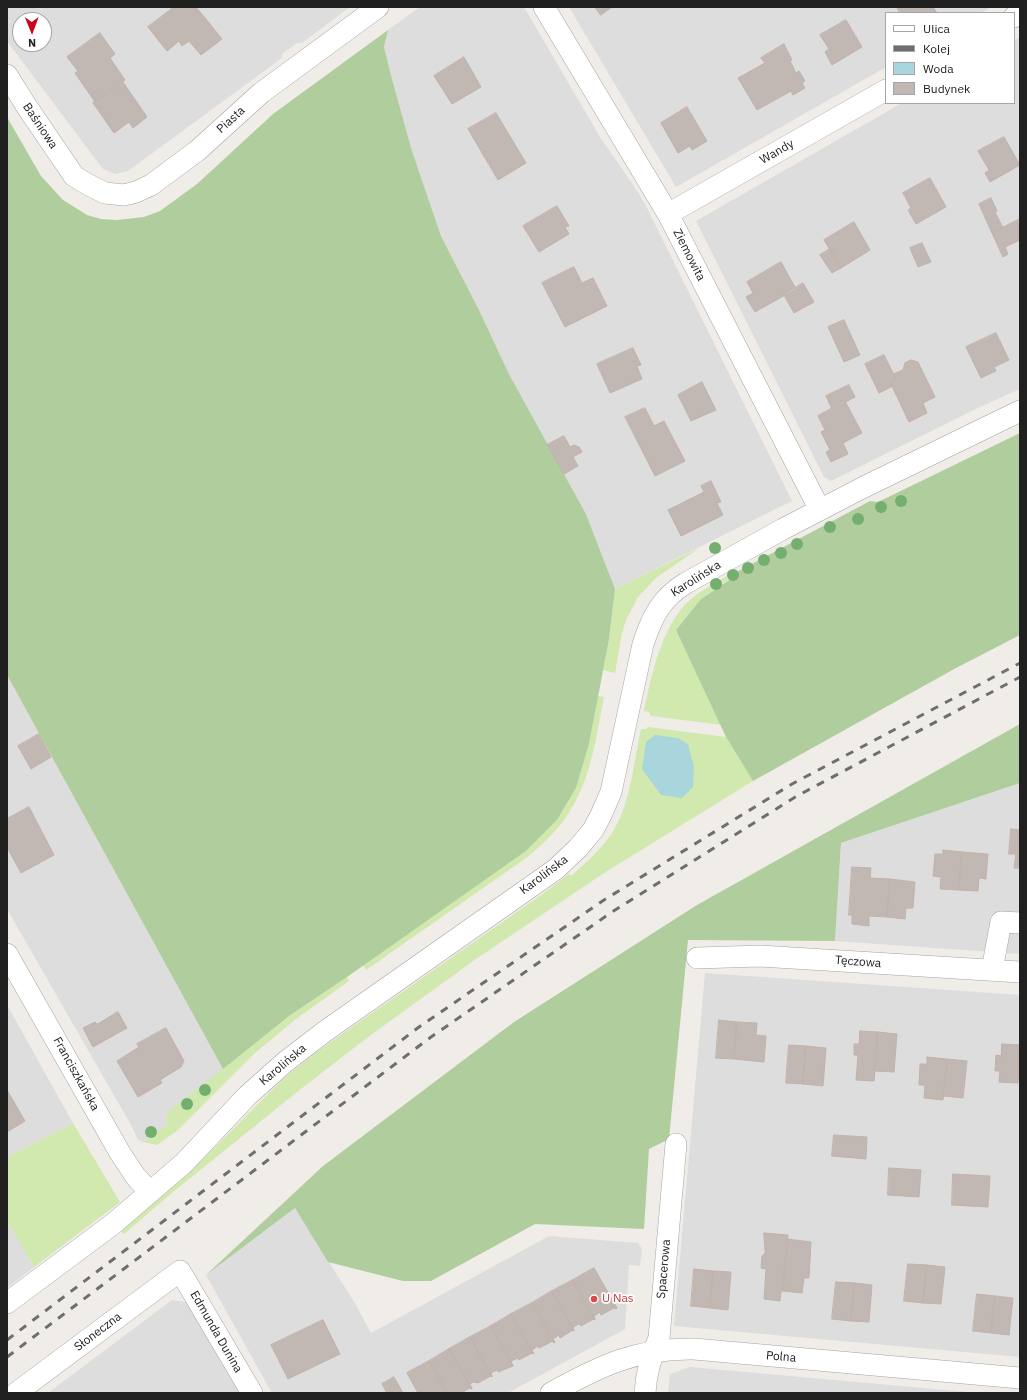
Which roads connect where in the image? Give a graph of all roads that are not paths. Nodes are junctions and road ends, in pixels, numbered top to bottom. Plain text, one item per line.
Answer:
1 (378, 7) edge
2 (544, 7) edge
3 (7, 75) edge
4 (885, 91) edge
5 (74, 176) joint
6 (668, 214) junction
7 (1020, 411) edge
8 (820, 510) junction
9 (1020, 923) edge
10 (7, 954) edge
11 (697, 958) dead end
12 (992, 970) junction
13 (1020, 972) edge
14 (676, 1144) dead end
15 (150, 1192) junction
16 (180, 1271) joint
17 (7, 1303) edge
18 (653, 1352) junction
19 (1020, 1378) edge
20 (16, 1393) edge
21 (252, 1393) edge
22 (551, 1393) edge
23 (645, 1393) edge

1 - 5 street, Piasta
2 - 6 street, Ziemowita
3 - 5 street, Baśniowa
4 - 6 street, Wandy
6 - 8 street, Ziemowita
7 - 8 street, Karolińska
8 - 15 street, Karolińska
9 - 12 street
10 - 15 street, Franciszkańska
11 - 12 street, Tęczowa
12 - 13 street, Tęczowa
14 - 18 street, Spacerowa
15 - 17 street, Karolińska
16 - 20 street, Słoneczna
16 - 21 street, Edmunda Dunina
18 - 19 street, Polna
18 - 22 street, Polna
18 - 23 street, Spacerowa

